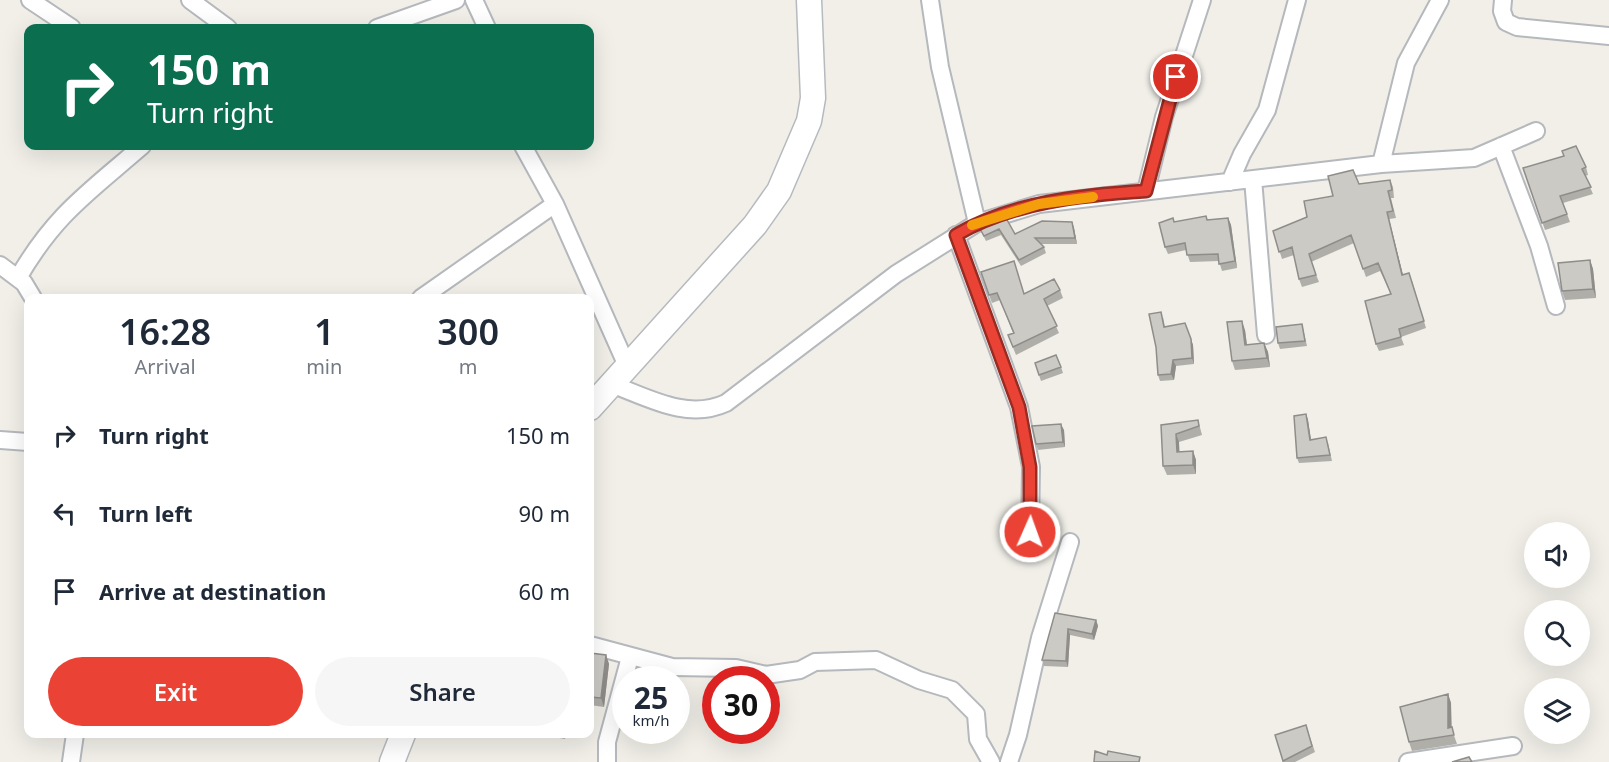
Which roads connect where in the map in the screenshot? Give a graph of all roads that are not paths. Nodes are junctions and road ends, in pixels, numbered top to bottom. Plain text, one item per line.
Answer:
1 (30, 0) edge
2 (190, 0) edge
3 (456, 0) edge
4 (474, 0) edge
5 (809, 0) edge
6 (930, 0) edge
7 (1202, 0) edge
8 (1297, 0) edge
9 (1440, 0) edge
10 (1503, 0) edge
11 (66, 24) edge
12 (223, 24) edge
13 (388, 24) edge
14 (485, 24) edge
15 (1609, 36) edge
16 (1536, 131) dead end
17 (1501, 146) junction
18 (137, 150) edge
19 (525, 150) edge
20 (1381, 164) junction
21 (1253, 179) junction
22 (1230, 182) junction
23 (1146, 191) junction
24 (555, 204) junction
25 (977, 223) junction
26 (956, 235) junction
27 (0, 265) edge
28 (18, 278) junction
29 (30, 294) edge
30 (427, 294) edge
31 (1556, 306) dead end
32 (1266, 335) dead end
33 (627, 366) junction
34 (611, 384) junction
35 (594, 403) edge
36 (0, 440) edge
37 (24, 442) edge
38 (1030, 532) dead end
39 (1070, 542) dead end
40 (594, 646) edge
41 (630, 657) junction
42 (74, 738) edge
43 (401, 738) edge
44 (1513, 746) dead end
45 (71, 762) edge
46 (392, 762) edge
47 (607, 762) edge
48 (991, 762) edge
49 (1009, 762) edge
50 (1408, 762) edge

1 - 11 street
2 - 12 street
3 - 13 street
4 - 14 street
5 - 33 main road
6 - 25 street
7 - 23 street
8 - 22 street
9 - 20 street
10 - 15 street
16 - 17 street
17 - 20 street
17 - 31 street
18 - 28 street
19 - 24 street
20 - 21 street
21 - 22 street
21 - 32 street
22 - 23 street
23 - 25 street
24 - 30 street
24 - 33 street
25 - 26 street
26 - 34 street
26 - 38 street
27 - 28 street
28 - 29 street
33 - 34 main road
34 - 35 main road
36 - 37 street
39 - 49 street
40 - 41 street
41 - 47 street
41 - 48 street
42 - 45 street
43 - 46 main road
44 - 50 street

